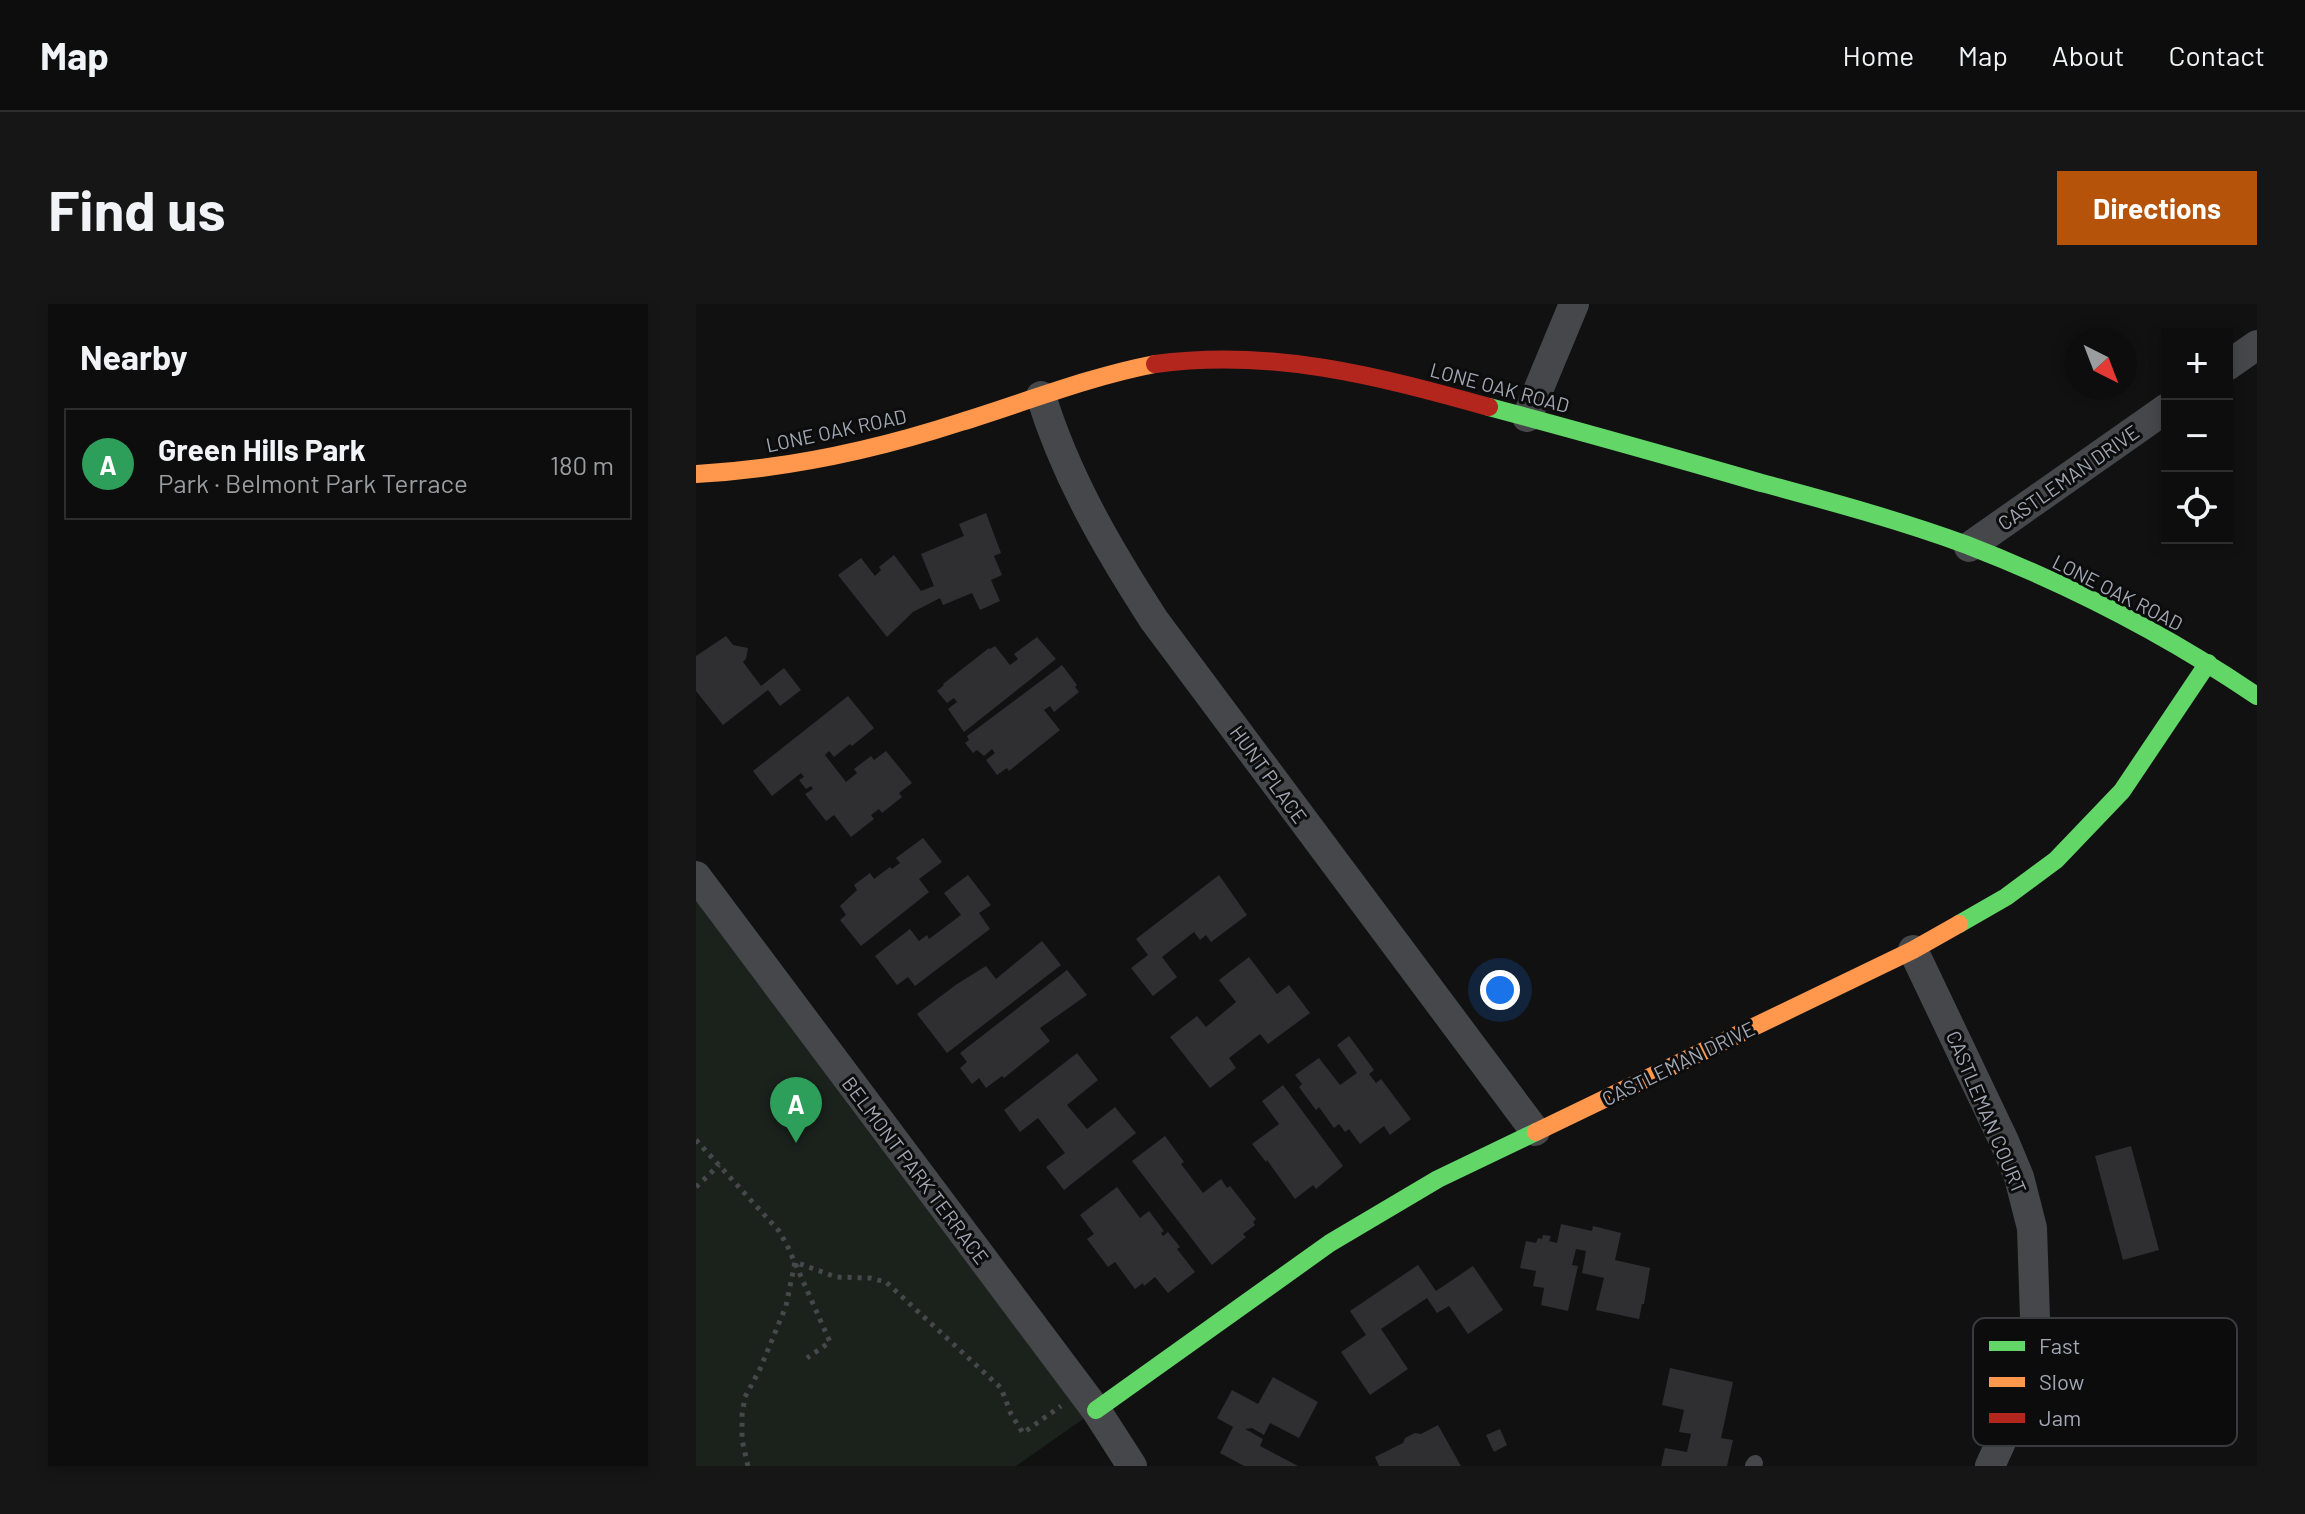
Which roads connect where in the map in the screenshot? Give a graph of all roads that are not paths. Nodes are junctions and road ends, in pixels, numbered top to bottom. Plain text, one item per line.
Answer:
1 (1574, 304) edge
2 (2257, 345) edge
3 (2233, 362) edge
4 (1041, 396) junction
5 (2161, 412) edge
6 (1527, 417) junction
7 (696, 474) edge
8 (1969, 547) junction
9 (2208, 663) junction
10 (2257, 696) edge
11 (696, 876) edge
12 (1913, 950) junction
13 (1535, 1131) junction
14 (2035, 1318) edge
15 (1089, 1400) junction
16 (1999, 1446) edge
17 (1132, 1466) edge
18 (1990, 1466) edge

1 - 6 street
2 - 3 street
4 - 6 street, LONE OAK ROAD
4 - 7 street, LONE OAK ROAD
4 - 13 street, HUNT PLACE
5 - 8 street, CASTLEMAN DRIVE
6 - 8 street, LONE OAK ROAD
8 - 9 street, LONE OAK ROAD
9 - 10 street, LONE OAK ROAD
9 - 12 street, CASTLEMAN DRIVE
11 - 15 street, BELMONT PARK TERRACE
12 - 13 street, CASTLEMAN DRIVE
12 - 14 street, CASTLEMAN COURT
13 - 15 street, CASTLEMAN DRIVE
15 - 17 street, BELMONT PARK TERRACE
16 - 18 street, CASTLEMAN COURT

